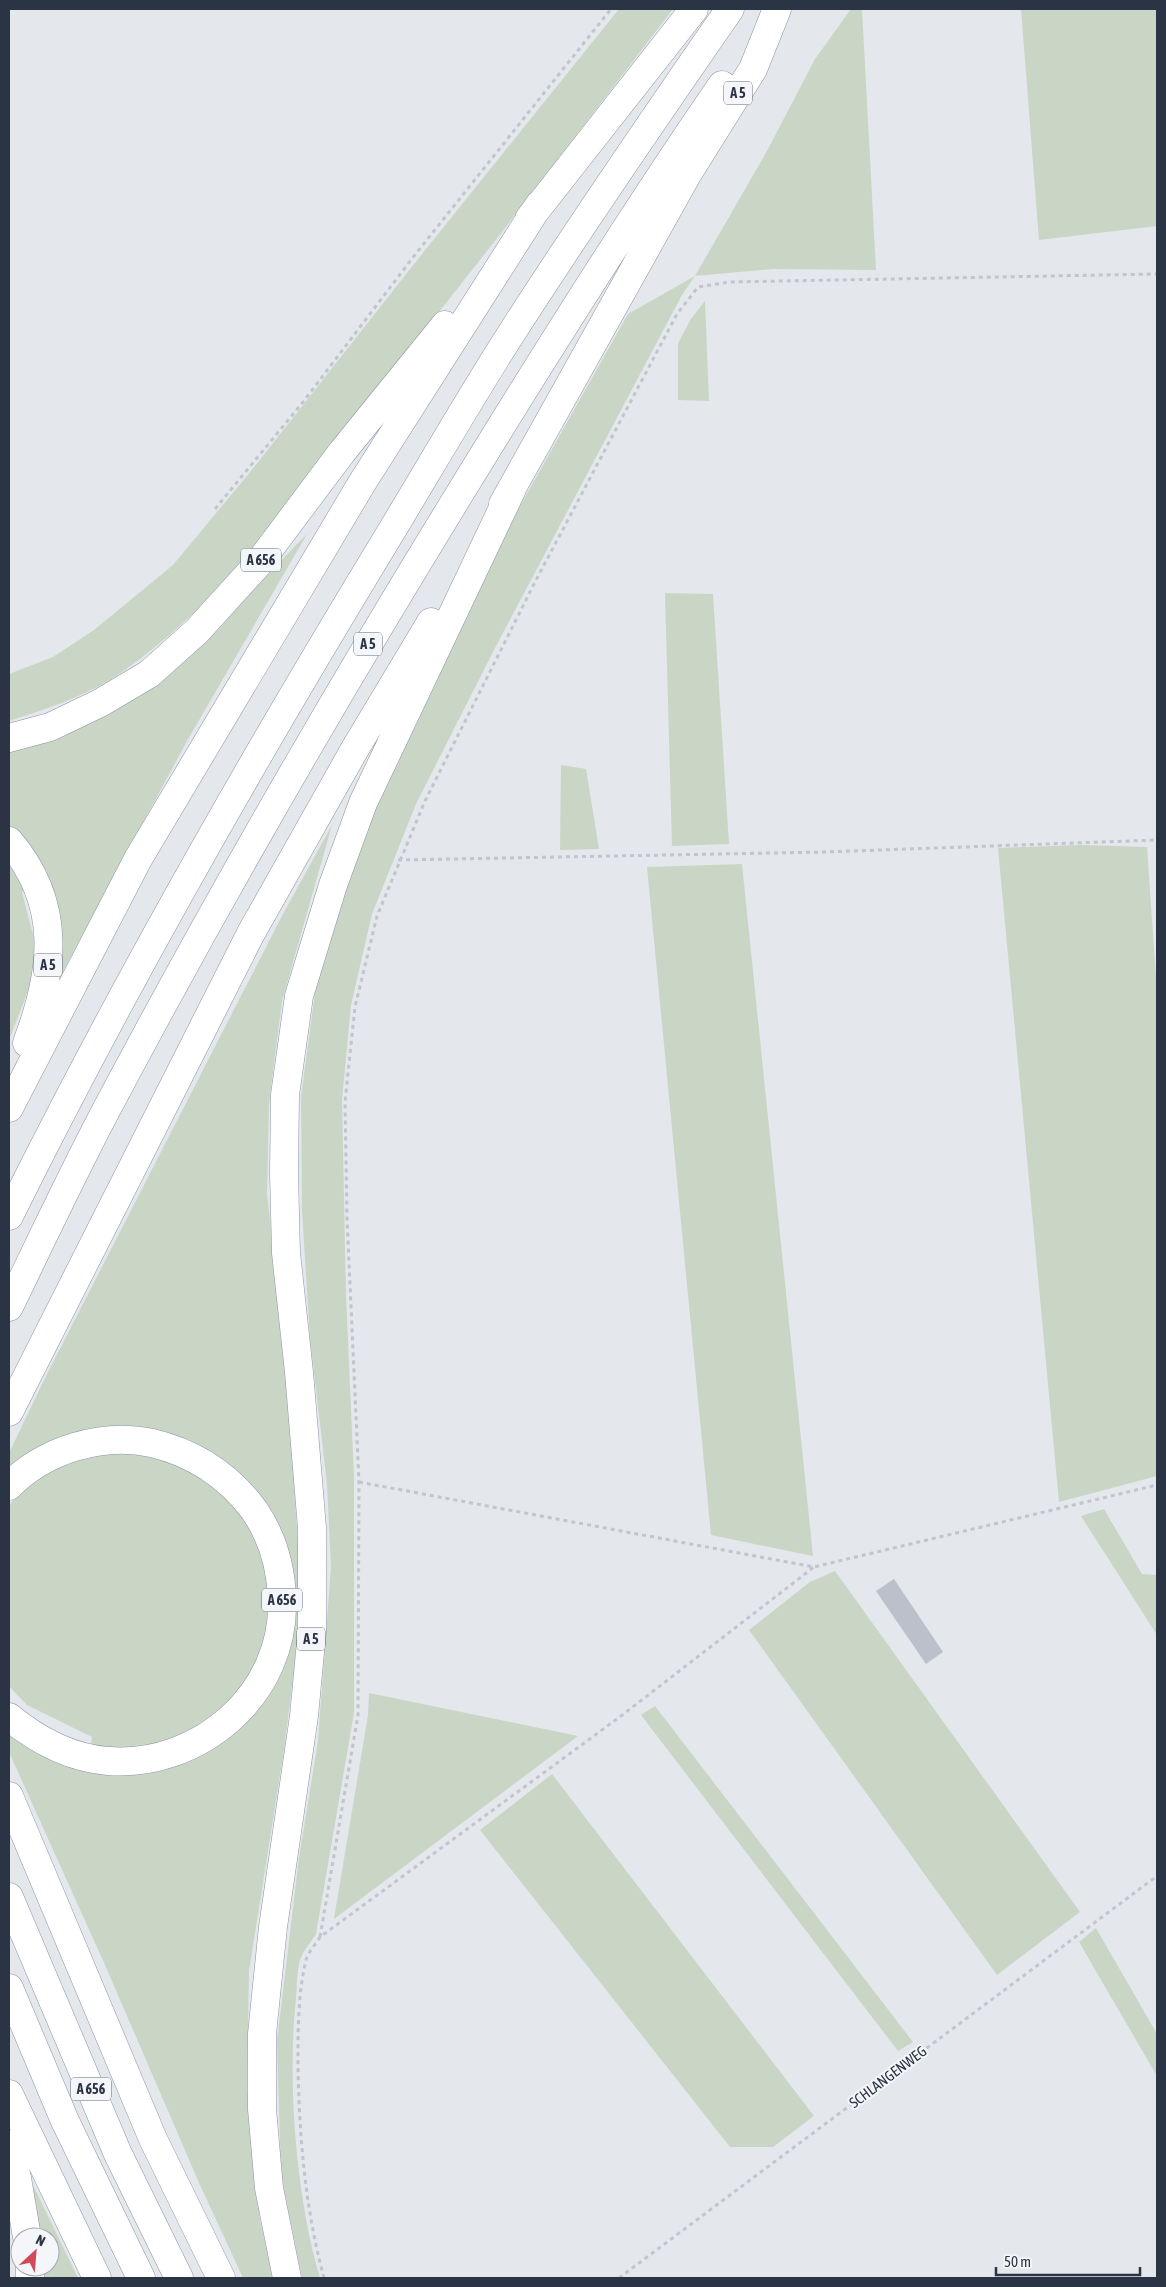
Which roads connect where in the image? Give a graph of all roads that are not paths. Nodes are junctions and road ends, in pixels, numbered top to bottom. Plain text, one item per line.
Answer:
1 (694, 9) edge
2 (730, 9) edge
3 (776, 9) edge
4 (540, 205) junction
5 (512, 489) junction
6 (9, 738) edge
7 (9, 841) edge
8 (9, 1093) edge
9 (9, 1108) edge
10 (9, 1216) edge
11 (9, 1307) edge
12 (9, 1412) edge
13 (9, 1486) edge
14 (9, 1717) edge
15 (9, 1796) edge
16 (9, 1897) edge
17 (9, 1988) edge
18 (9, 2094) edge
19 (9, 2144) edge
20 (25, 2227) edge
21 (97, 2278) edge
22 (141, 2278) edge
23 (179, 2278) edge
24 (221, 2278) edge
25 (287, 2278) edge

1 - 4 highway
2 - 10 highway, A 5
3 - 5 highway, A 5
3 - 11 highway, A 5
4 - 6 highway, A 656
4 - 9 highway
5 - 12 highway, A 5
5 - 25 highway, A 5
7 - 8 highway, A 5
13 - 14 highway, A 656
15 - 24 highway
16 - 23 highway, A 656
17 - 22 highway, A 656
18 - 21 highway
19 - 20 highway

